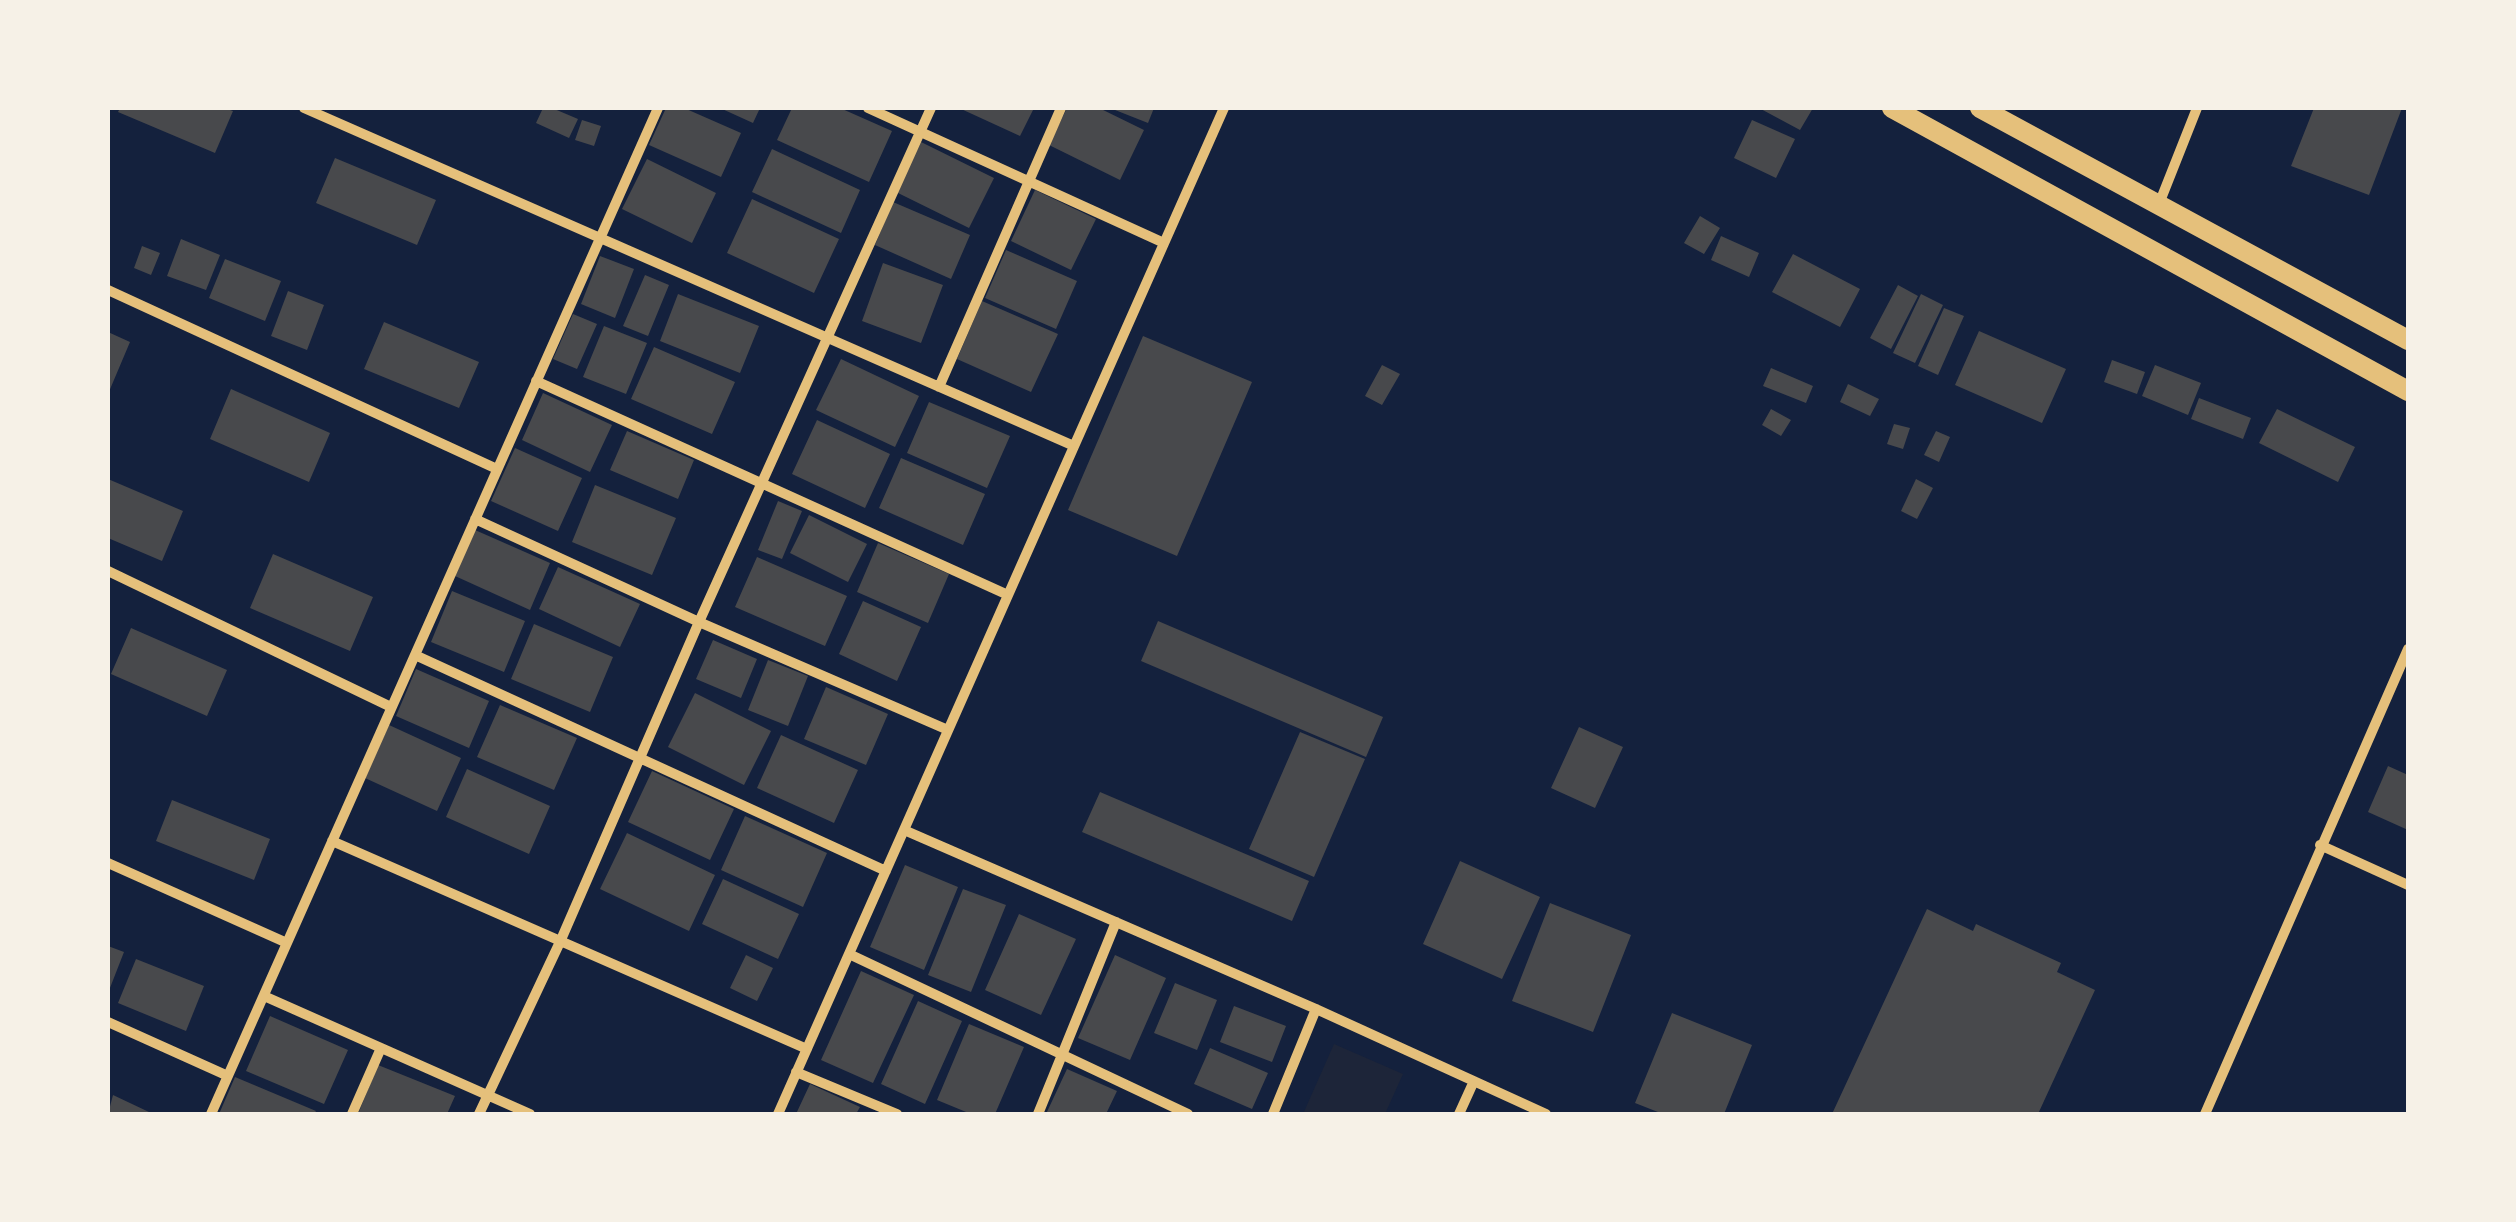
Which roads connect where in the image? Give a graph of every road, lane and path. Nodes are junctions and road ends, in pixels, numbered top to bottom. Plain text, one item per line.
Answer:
1 (304, 108) edge
2 (658, 108) edge
3 (868, 108) edge
4 (931, 108) edge
5 (1061, 108) edge
6 (1224, 108) edge
7 (1892, 108) edge
8 (1980, 108) edge
9 (2197, 108) edge
10 (920, 131) junction
11 (1027, 183) junction
12 (2159, 205) junction
13 (600, 240) junction
14 (1164, 242) junction
15 (108, 290) edge
16 (829, 338) junction
17 (2408, 340) edge
18 (536, 381) junction
19 (939, 387) junction
20 (2408, 391) edge
21 (1074, 446) junction
22 (497, 469) junction
23 (762, 482) junction
24 (475, 519) junction
25 (108, 571) edge
26 (1008, 594) junction
27 (699, 622) junction
28 (2408, 648) edge
29 (414, 655) junction
30 (392, 707) junction
31 (948, 730) junction
32 (640, 758) junction
33 (904, 830) junction
34 (332, 841) junction
35 (2320, 845) junction
36 (108, 863) edge
37 (886, 871) junction
38 (2408, 885) edge
39 (1116, 922) junction
40 (560, 942) junction
41 (287, 943) junction
42 (849, 954) junction
43 (264, 996) junction
44 (1316, 1008) junction
45 (108, 1022) edge
46 (382, 1048) junction
47 (807, 1049) junction
48 (1062, 1056) junction
49 (796, 1072) junction
50 (228, 1076) junction
51 (1474, 1082) junction
52 (487, 1096) junction
53 (211, 1114) edge
54 (352, 1114) edge
55 (479, 1114) edge
56 (530, 1114) edge
57 (778, 1114) edge
58 (897, 1114) edge
59 (1038, 1114) edge
60 (1188, 1114) edge
61 (1273, 1114) edge
62 (1459, 1114) edge
63 (1546, 1114) edge
64 (2205, 1114) edge

1 - 13 street
2 - 13 street
3 - 10 street
4 - 10 street
5 - 11 street
6 - 14 street
7 - 20 main road
8 - 12 main road
9 - 12 street
10 - 11 street
10 - 16 street
11 - 14 street
11 - 19 street
12 - 17 main road
13 - 16 street
13 - 18 street
14 - 21 street
15 - 22 street
16 - 19 street
16 - 23 street
18 - 22 street
18 - 23 street
19 - 21 street
21 - 26 street
22 - 24 street
23 - 26 street
23 - 27 street
24 - 27 street
24 - 29 street
25 - 30 street
26 - 31 street
27 - 31 street
27 - 32 street
28 - 35 street
29 - 30 street
29 - 32 street
30 - 34 street
31 - 33 street
32 - 37 street
32 - 40 street
33 - 37 street
33 - 39 street
34 - 40 street
34 - 41 street
35 - 38 street
35 - 64 street
36 - 41 street
37 - 42 street
39 - 44 street
39 - 48 street
40 - 47 street
40 - 52 street
41 - 43 street
42 - 47 street
42 - 48 street
43 - 46 street
43 - 50 street
44 - 51 street
44 - 61 street
45 - 50 street
46 - 52 street
46 - 54 street
47 - 49 street
48 - 59 street
48 - 60 street
49 - 57 street
49 - 58 street
50 - 53 street
51 - 62 street
51 - 63 street
52 - 55 street
52 - 56 street

